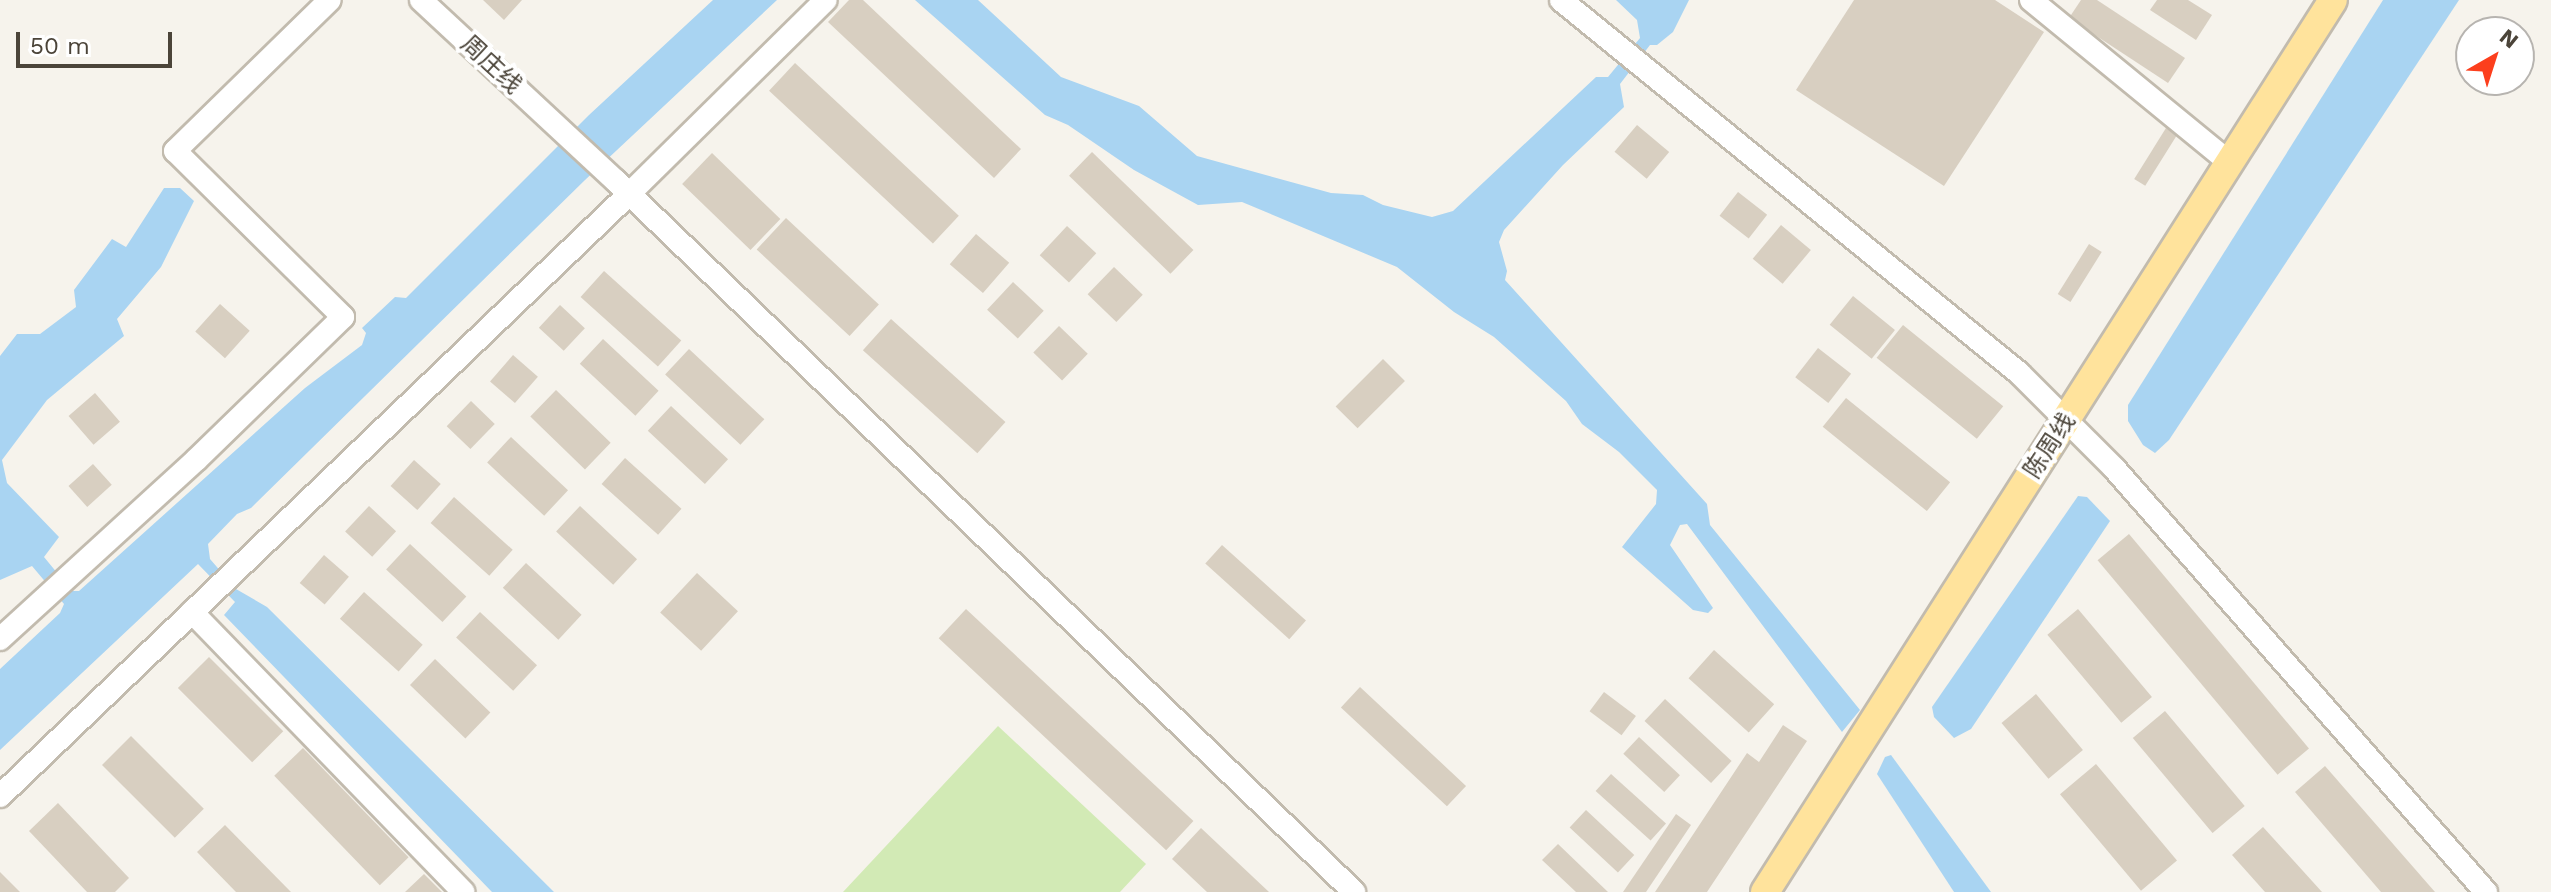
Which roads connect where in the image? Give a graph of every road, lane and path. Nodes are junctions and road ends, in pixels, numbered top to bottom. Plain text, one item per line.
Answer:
1 (330, 0) edge
2 (421, 0) edge
3 (826, 0) edge
4 (1561, 0) edge
5 (2031, 0) edge
6 (2333, 0) edge
7 (2230, 163) junction
8 (622, 187) junction
9 (2067, 421) junction
10 (192, 612) junction
11 (0, 639) edge
12 (0, 796) edge
13 (463, 892) edge
14 (1354, 892) edge
15 (1765, 892) edge
16 (2486, 892) edge

1 - 11 street
2 - 8 street, 周庄线
3 - 8 street
4 - 9 street
5 - 7 street
6 - 7 main road, 陈周线
7 - 9 main road, 陈周线
8 - 10 street
8 - 14 street, 周庄线
9 - 15 main road, 陈周线
9 - 16 street
10 - 12 street
10 - 13 street

